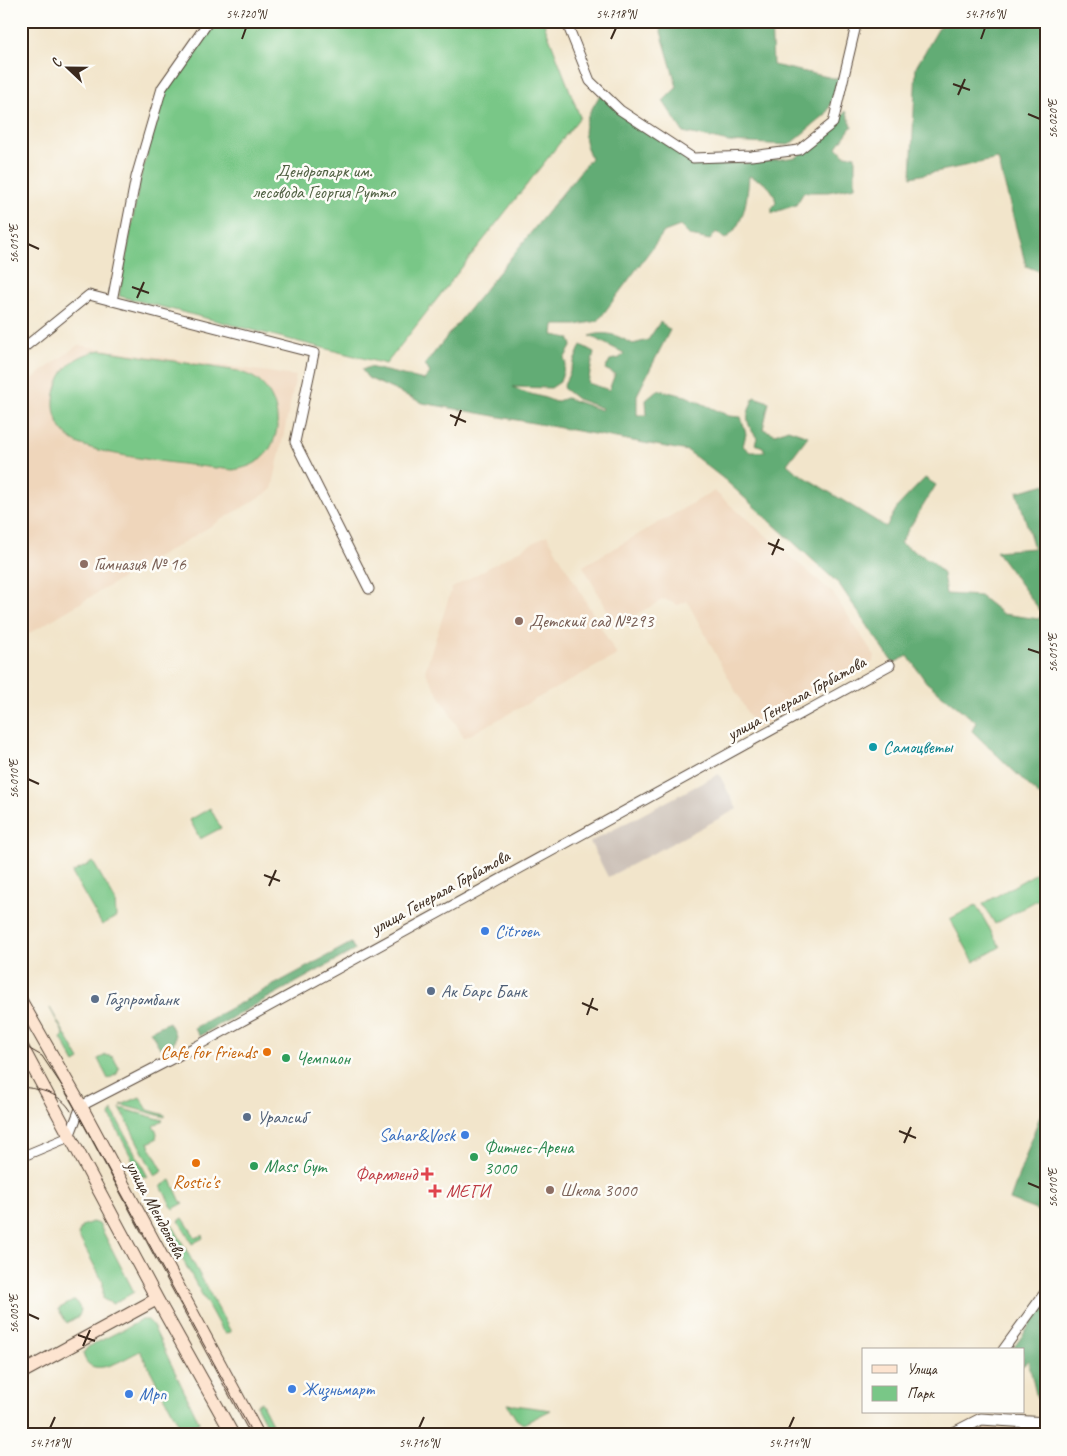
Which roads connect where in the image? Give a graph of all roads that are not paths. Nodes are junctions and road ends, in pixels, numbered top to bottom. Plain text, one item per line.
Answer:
1 (209, 21) edge
2 (566, 21) edge
3 (857, 21) edge
4 (112, 301) junction
5 (21, 350) edge
6 (369, 589) dead end
7 (890, 665) dead end
8 (21, 1000) edge
9 (21, 1045) edge
10 (81, 1106) junction
11 (69, 1137) junction
12 (21, 1156) edge
13 (1046, 1291) edge
14 (157, 1299) junction
15 (1003, 1348) edge
16 (21, 1373) edge
17 (979, 1416) edge
18 (1046, 1423) edge
19 (233, 1435) edge
20 (258, 1435) edge
21 (950, 1435) edge

1 - 4 street
2 - 3 street
4 - 5 street
4 - 6 street
7 - 10 street, улица Генерала Горбатова
8 - 10 main road, улица Менделеева
9 - 11 main road
10 - 11 street
10 - 20 main road, улица Менделеева
11 - 12 street
11 - 14 main road
13 - 15 street
14 - 16 main road
14 - 19 main road
17 - 18 street
17 - 21 street

